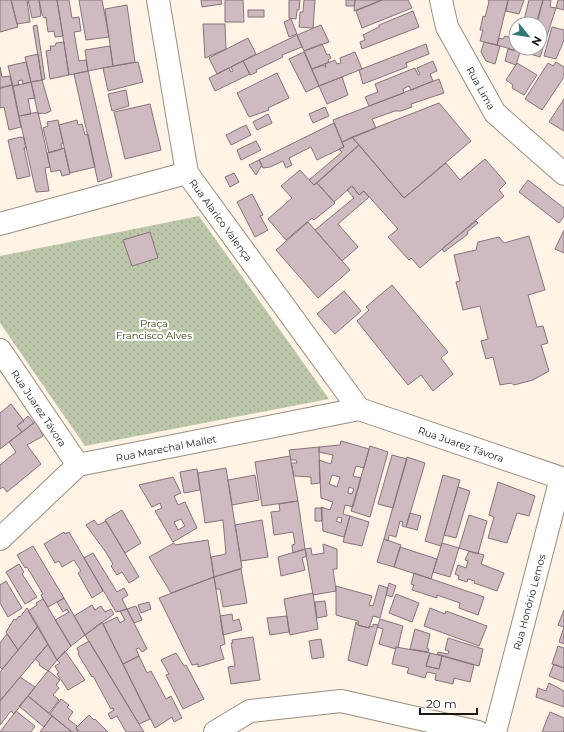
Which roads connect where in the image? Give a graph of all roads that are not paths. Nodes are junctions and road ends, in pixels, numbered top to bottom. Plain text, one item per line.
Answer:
1 (158, 0) edge
2 (442, 0) edge
3 (187, 173) junction
4 (564, 174) edge
5 (0, 224) edge
6 (0, 350) edge
7 (359, 409) junction
8 (78, 466) junction
9 (563, 477) edge
10 (0, 539) edge
11 (215, 732) edge
12 (478, 732) edge
13 (495, 732) edge

1 - 3 street, Rua Alarico Valença
2 - 4 street, Rua Lima
3 - 5 street
3 - 7 street, Rua Alarico Valença
6 - 8 street, Rua Juarez Távora
7 - 8 street, Rua Marechal Mallet
7 - 9 street, Rua Juarez Távora
8 - 10 street
9 - 13 street, Rua Honório Lemos
11 - 12 street

